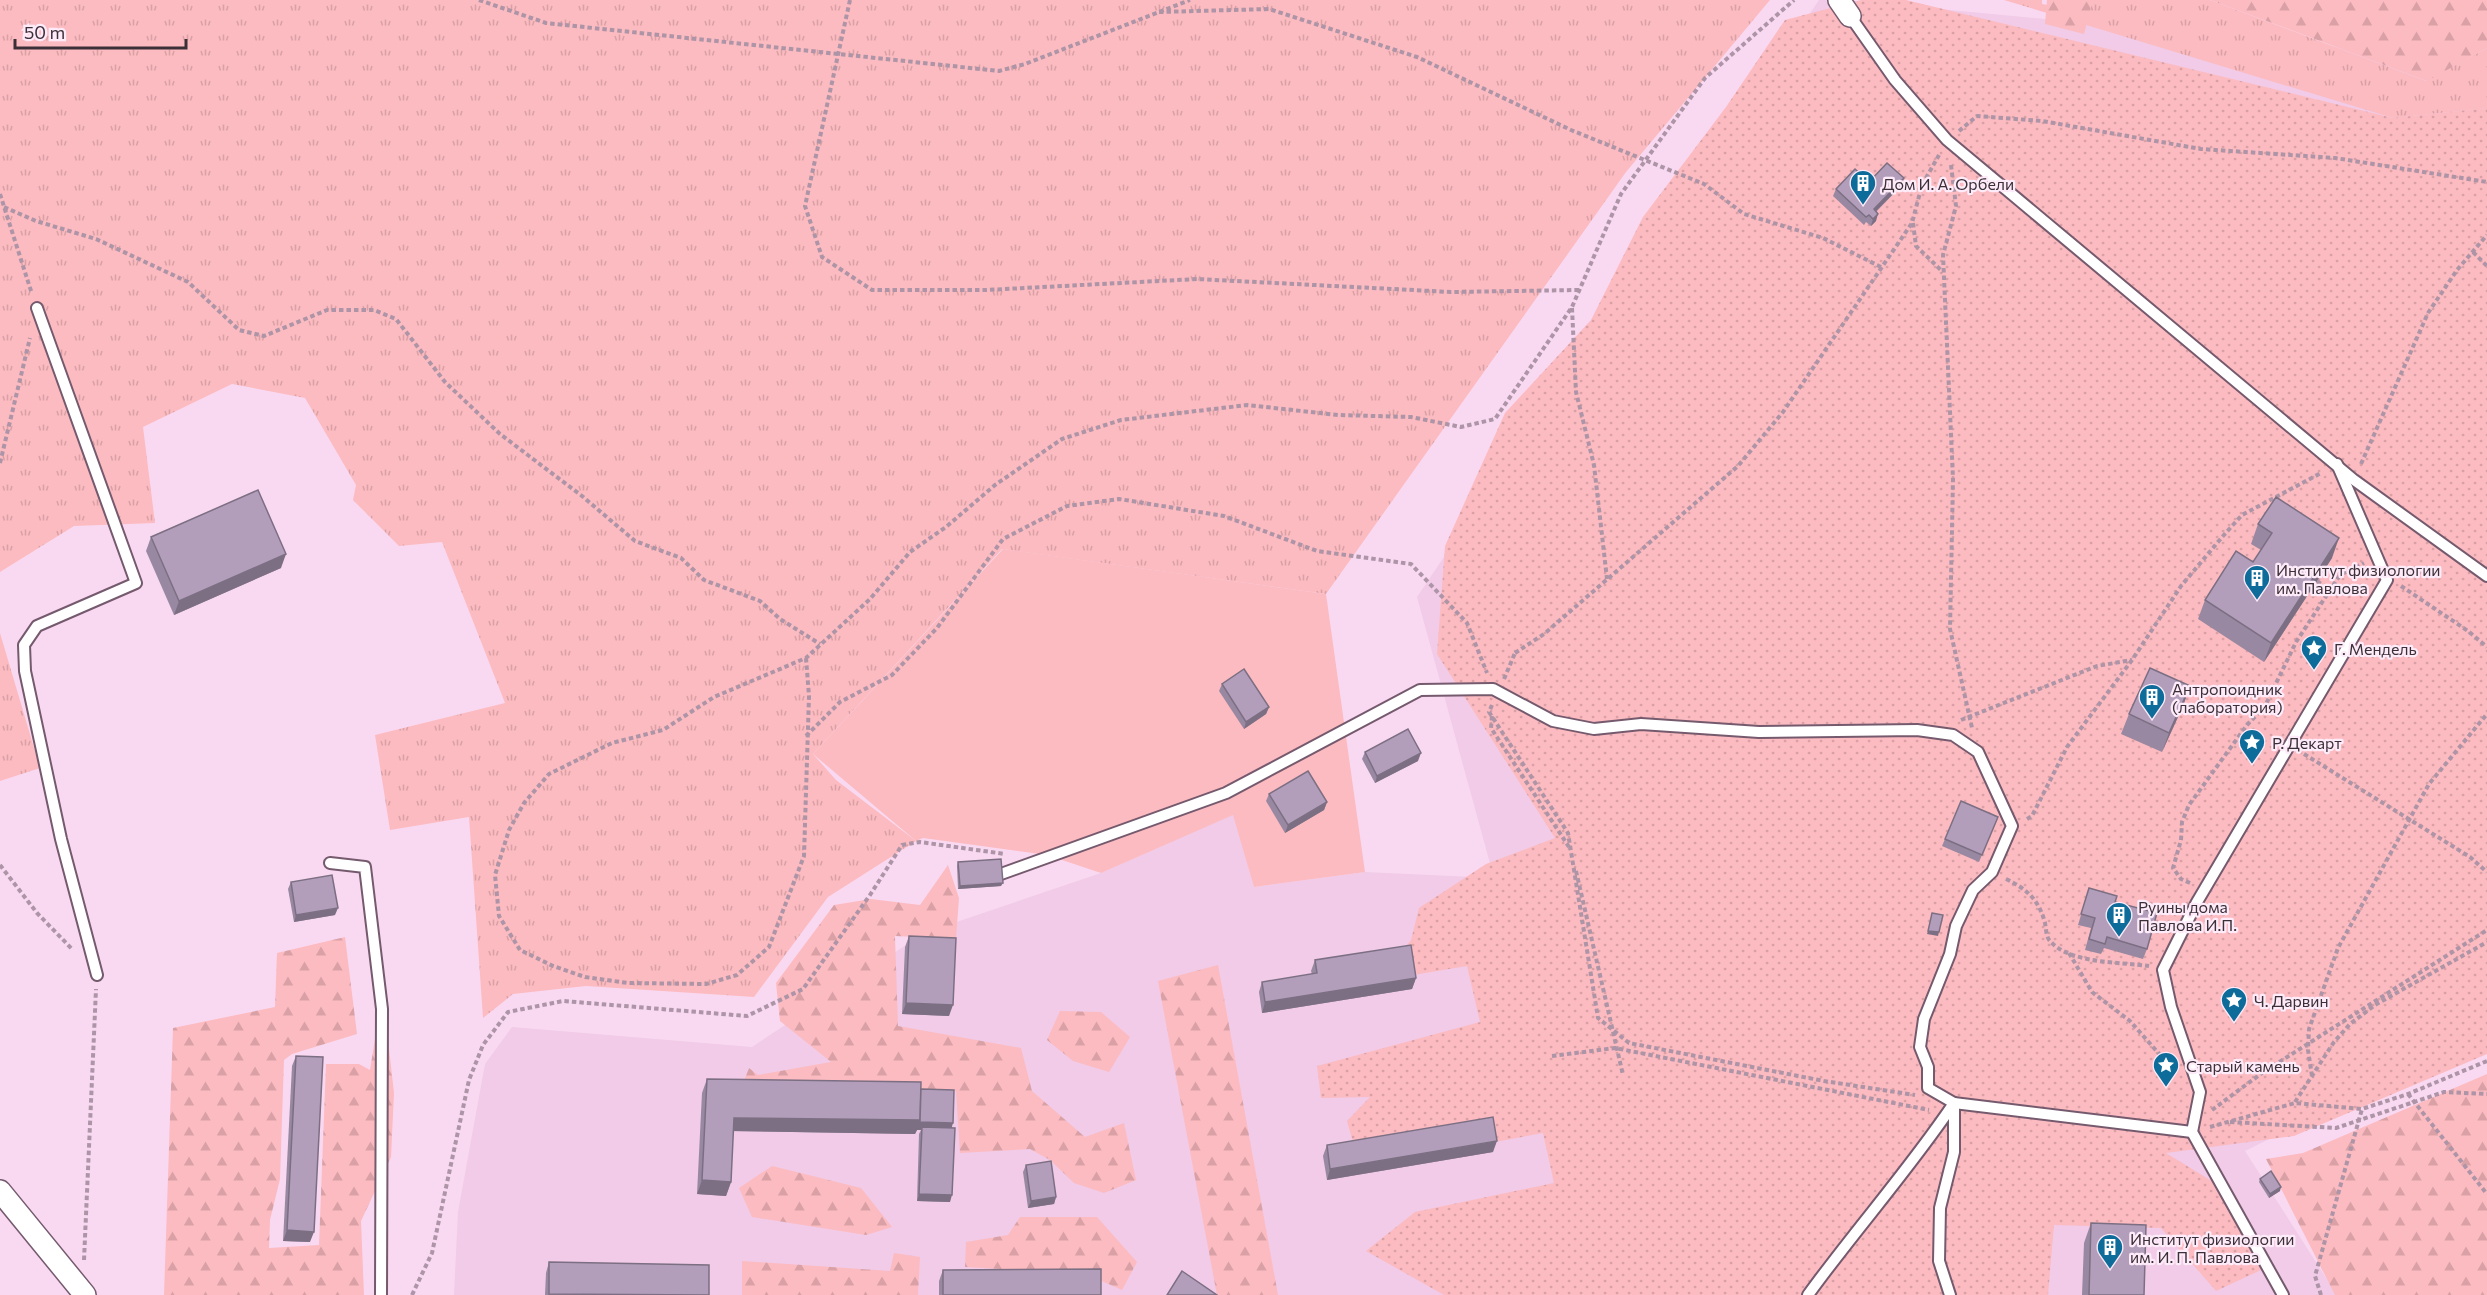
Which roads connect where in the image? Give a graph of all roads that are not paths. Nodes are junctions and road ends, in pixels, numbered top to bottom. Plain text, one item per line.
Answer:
1 (1845, 8) edge
2 (37, 308) road end
3 (2337, 464) junction
4 (2487, 576) edge
5 (330, 863) dead end
6 (1001, 874) edge
7 (97, 975) road end
8 (1949, 1102) junction
9 (2192, 1132) junction
10 (0, 1191) edge
11 (84, 1293) edge
12 (381, 1295) edge
13 (1808, 1295) edge
14 (1950, 1295) edge
15 (2283, 1295) edge

1 - 3 lane
2 - 7 lane
3 - 4 lane
3 - 9 lane
5 - 12 lane
6 - 8 lane
8 - 9 lane
8 - 13 lane
8 - 14 lane
9 - 15 lane
10 - 11 street

